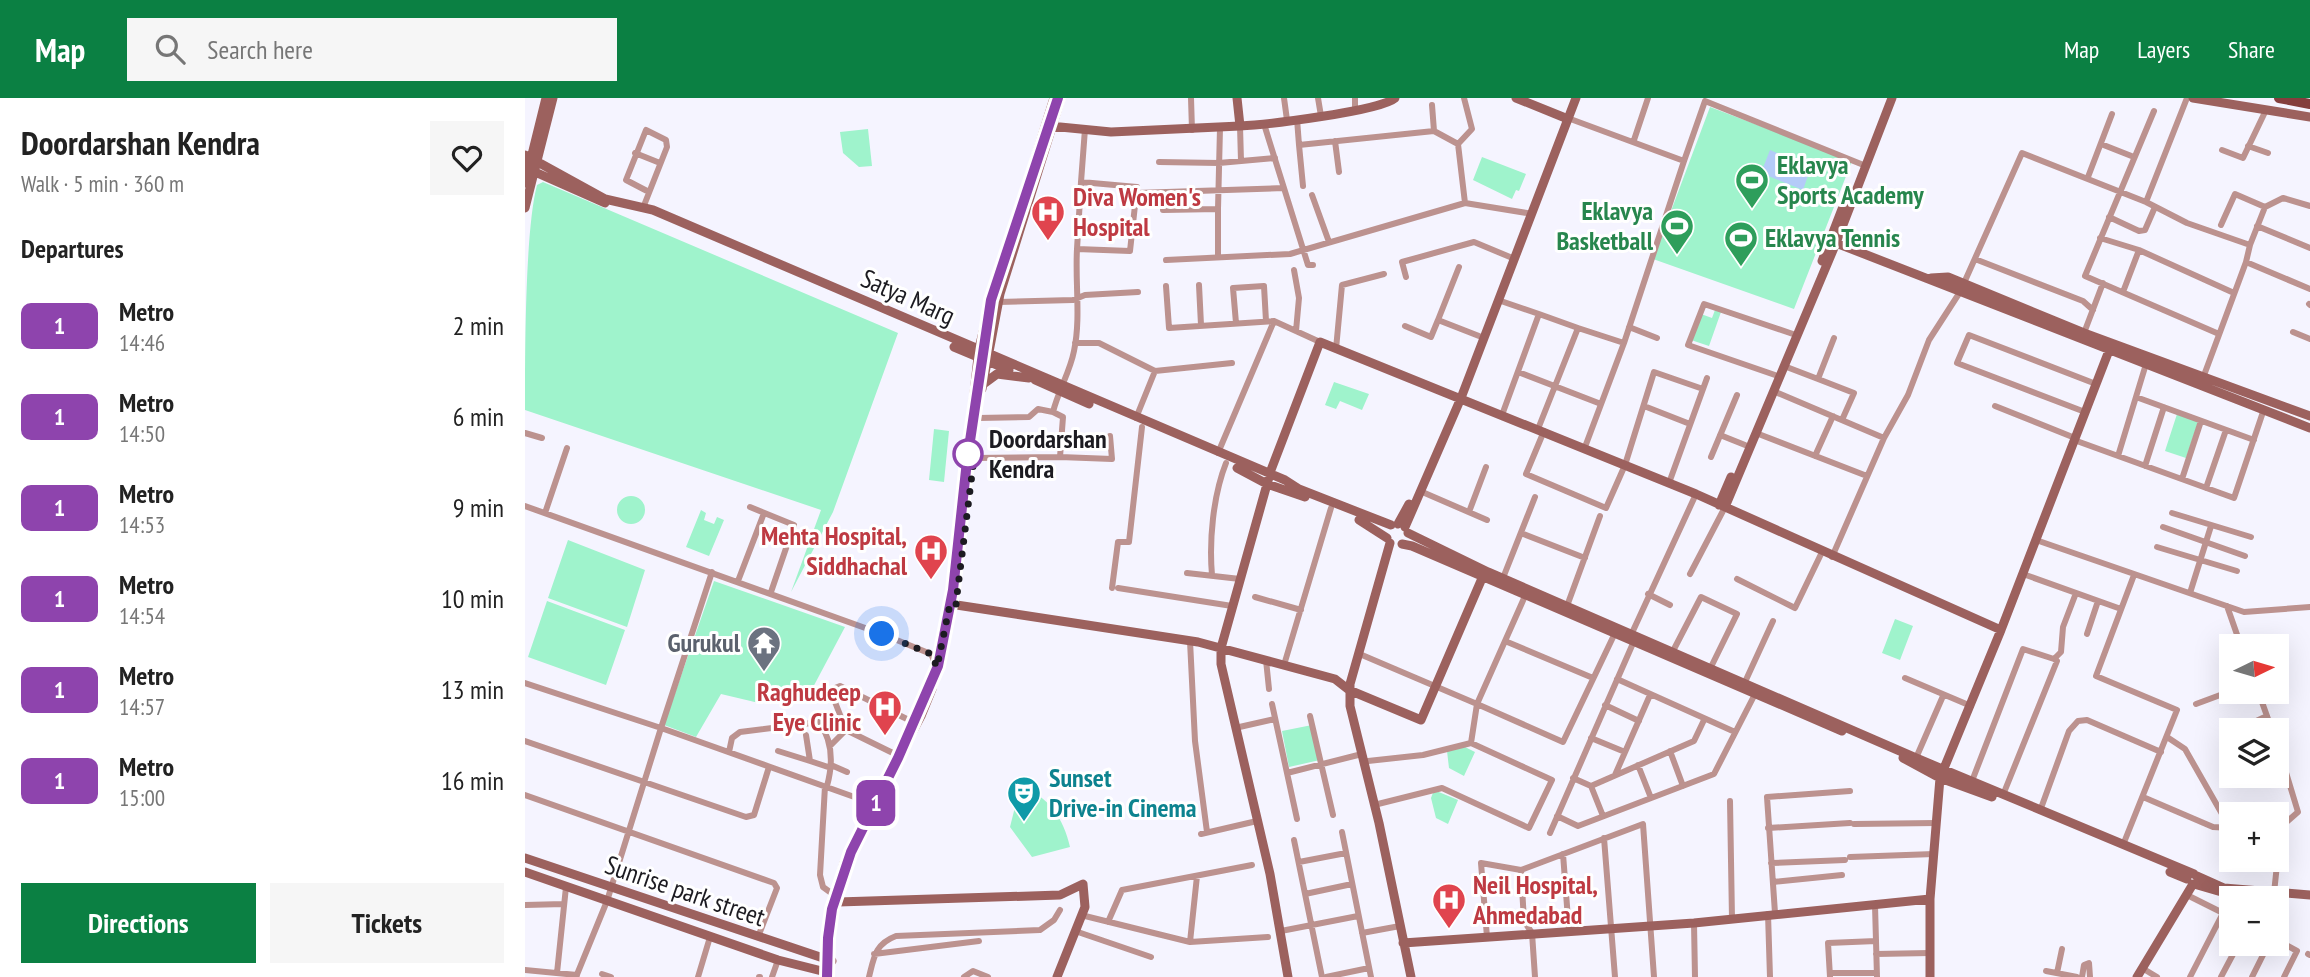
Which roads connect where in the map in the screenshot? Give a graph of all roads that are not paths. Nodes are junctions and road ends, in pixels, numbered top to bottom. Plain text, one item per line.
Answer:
1 (546, 98) edge
2 (552, 98) edge
3 (1053, 98) edge
4 (1061, 98) edge
5 (1191, 98) edge
6 (1237, 98) edge
7 (1284, 98) edge
8 (1318, 98) edge
9 (1355, 98) edge
10 (1395, 98) edge
11 (1464, 98) edge
12 (1516, 98) edge
13 (1570, 98) edge
14 (1576, 98) edge
15 (1648, 98) edge
16 (1886, 98) edge
17 (1892, 98) edge
18 (2187, 98) edge
19 (2193, 98) edge
20 (2279, 98) edge
21 (2310, 104) edge
22 (1432, 106) dead end
23 (1355, 110) junction
24 (2266, 110) junction
25 (2154, 111) dead end
26 (2112, 114) dead end
27 (1321, 116) junction
28 (1566, 117) junction
29 (2310, 117) edge
30 (1292, 119) junction
31 (1264, 124) junction
32 (1049, 125) junction
33 (1240, 126) junction
34 (1220, 128) junction
35 (1084, 129) junction
36 (1192, 130) junction
37 (1434, 131) junction
38 (1634, 140) junction
39 (1335, 141) junction
40 (1458, 144) junction
41 (2101, 144) junction
42 (1299, 145) junction
43 (2249, 146) junction
44 (2222, 150) dead end
45 (635, 153) junction
46 (2268, 153) dead end
47 (2134, 157) junction
48 (1275, 158) junction
49 (1684, 160) junction
50 (1241, 161) junction
51 (1159, 162) dead end
52 (530, 163) edge
53 (660, 163) junction
54 (1219, 163) junction
55 (1863, 165) junction
56 (1339, 172) dead end
57 (2088, 177) junction
58 (1081, 182) junction
59 (525, 183) edge
60 (1303, 186) dead end
61 (1284, 188) junction
62 (1218, 190) junction
63 (649, 192) junction
64 (2119, 192) junction
65 (1136, 193) junction
66 (1312, 195) dead end
67 (2145, 202) junction
68 (1465, 203) junction
69 (2310, 206) edge
70 (2155, 207) junction
71 (2265, 207) junction
72 (525, 208) edge
73 (643, 208) junction
74 (1218, 209) junction
75 (1163, 210) dead end
76 (1527, 213) junction
77 (2109, 217) junction
78 (2221, 225) dead end
79 (2256, 226) junction
80 (683, 227) junction
81 (2100, 238) junction
82 (1329, 242) junction
83 (1836, 243) junction
84 (2250, 245) junction
85 (2309, 245) edge
86 (1077, 248) junction
87 (1304, 249) junction
88 (2139, 250) junction
89 (1218, 257) junction
90 (1510, 257) junction
91 (1975, 259) junction
92 (1166, 260) dead end
93 (2246, 262) junction
94 (1313, 265) dead end
95 (1459, 267) dead end
96 (1294, 270) dead end
97 (1384, 274) dead end
98 (1406, 277) dead end
99 (2103, 283) junction
100 (1199, 285) dead end
101 (1166, 286) dead end
102 (1962, 287) junction
103 (2310, 289) edge
104 (1138, 292) dead end
105 (2123, 292) junction
106 (2234, 293) junction
107 (1077, 299) junction
108 (1498, 300) junction
109 (998, 302) junction
110 (2093, 310) junction
111 (1539, 314) junction
112 (1438, 320) junction
113 (1266, 321) junction
114 (1274, 321) junction
115 (1236, 323) junction
116 (1201, 326) junction
117 (1405, 326) dead end
118 (1629, 327) junction
119 (1578, 328) junction
120 (1296, 331) junction
121 (2293, 332) dead end
122 (2084, 333) junction
123 (1793, 334) junction
124 (2219, 334) junction
125 (1479, 336) junction
126 (1657, 338) dead end
127 (1834, 338) dead end
128 (2310, 339) edge
129 (1320, 342) junction
130 (1075, 343) junction
131 (1624, 343) junction
132 (2110, 347) junction
133 (1336, 349) junction
134 (982, 357) junction
135 (1233, 363) dead end
136 (2146, 364) junction
137 (1784, 366) junction
138 (1155, 371) junction
139 (1518, 372) junction
140 (1775, 374) junction
141 (1029, 378) junction
142 (1707, 378) dead end
143 (1818, 379) junction
144 (2202, 380) junction
145 (2096, 384) junction
146 (982, 385) junction
147 (1059, 388) junction
148 (1703, 389) junction
149 (1773, 391) junction
150 (1737, 395) dead end
151 (1458, 397) junction
152 (2136, 397) junction
153 (1601, 404) junction
154 (1644, 406) junction
155 (1995, 407) dead end
156 (2164, 407) junction
157 (2264, 408) junction
158 (1053, 412) junction
159 (2085, 412) junction
160 (1502, 415) junction
161 (1833, 416) junction
162 (2310, 416) edge
163 (978, 418) junction
164 (1136, 418) junction
165 (1842, 420) junction
166 (2201, 421) junction
167 (1691, 424) junction
168 (1142, 427) junction
169 (2310, 428) edge
170 (1541, 430) junction
171 (2226, 430) junction
172 (525, 433) edge
173 (1756, 433) junction
174 (1720, 435) junction
175 (1110, 436) dead end
176 (542, 438) dead end
177 (1884, 438) junction
178 (2075, 439) junction
179 (2254, 440) junction
180 (1745, 445) junction
181 (1585, 447) junction
182 (567, 449) dead end
183 (1218, 453) junction
184 (1815, 456) junction
185 (2117, 456) junction
186 (1061, 457) junction
187 (1710, 457) dead end
188 (974, 458) junction
189 (1226, 463) junction
190 (1625, 465) junction
191 (2145, 466) junction
192 (1486, 467) dead end
193 (1270, 474) junction
194 (1867, 476) junction
195 (2182, 479) junction
196 (1669, 483) junction
197 (1267, 484) junction
198 (2206, 488) junction
199 (1420, 491) junction
200 (1696, 494) junction
201 (1535, 497) dead end
202 (525, 506) edge
203 (1722, 506) junction
204 (750, 507) dead end
205 (1331, 508) junction
206 (1469, 512) junction
207 (545, 513) junction
208 (764, 513) junction
209 (2172, 513) dead end
210 (1600, 516) dead end
211 (1487, 520) dead end
212 (2211, 526) junction
213 (1400, 527) junction
214 (2163, 527) dead end
215 (1521, 533) junction
216 (2251, 537) dead end
217 (2036, 540) junction
218 (1394, 542) junction
219 (2204, 542) junction
220 (2157, 547) dead end
221 (1822, 552) junction
222 (2245, 556) dead end
223 (1832, 557) junction
224 (1585, 558) junction
225 (2199, 560) junction
226 (2237, 571) dead end
227 (712, 572) junction
228 (1187, 573) dead end
229 (1690, 574) dead end
230 (2023, 574) junction
231 (1212, 575) junction
232 (2134, 575) junction
233 (1483, 576) junction
234 (1503, 578) junction
235 (1240, 579) junction
236 (1737, 579) dead end
237 (738, 581) junction
238 (771, 592) junction
239 (1524, 593) junction
240 (2076, 593) junction
241 (2190, 593) junction
242 (1649, 594) junction
243 (1255, 597) dead end
244 (2098, 601) junction
245 (953, 605) junction
246 (1232, 606) junction
247 (1567, 606) junction
248 (1670, 606) dead end
249 (2227, 606) junction
250 (2310, 607) edge
251 (2120, 609) junction
252 (1301, 610) junction
253 (1773, 621) dead end
254 (2001, 630) junction
255 (1615, 633) junction
256 (2087, 634) dead end
257 (2237, 634) edge
258 (1633, 637) junction
259 (1190, 641) junction
260 (1505, 641) junction
261 (1221, 648) junction
262 (1673, 651) junction
263 (1362, 655) dead end
264 (2054, 659) junction
265 (1266, 660) junction
266 (1284, 665) junction
267 (937, 667) junction
268 (1711, 667) junction
269 (1593, 678) junction
270 (1905, 678) dead end
271 (1617, 679) junction
272 (1745, 682) junction
273 (525, 683) edge
274 (1436, 686) junction
275 (1269, 689) dead end
276 (1351, 691) junction
277 (1755, 694) junction
278 (1650, 695) junction
279 (2219, 695) edge
280 (1943, 696) junction
281 (1272, 704) dead end
282 (1477, 704) junction
283 (2196, 704) dead end
284 (2263, 704) edge
285 (1605, 705) junction
286 (1971, 706) junction
287 (1310, 716) dead end
288 (2267, 716) joint
289 (2263, 718) edge
290 (1275, 719) junction
291 (1704, 720) junction
292 (1639, 721) junction
293 (916, 724) junction
294 (661, 728) junction
295 (1235, 728) junction
296 (846, 730) junction
297 (1735, 732) junction
298 (806, 734) dead end
299 (2167, 737) junction
300 (1591, 738) junction
301 (525, 741) edge
302 (1471, 743) junction
303 (830, 746) junction
304 (778, 751) dead end
305 (1670, 751) junction
306 (729, 752) junction
307 (1625, 752) junction
308 (2161, 752) junction
309 (899, 756) junction
310 (1365, 757) junction
311 (1916, 758) junction
312 (810, 761) junction
313 (1321, 764) junction
314 (1638, 765) junction
315 (769, 767) junction
316 (831, 767) junction
317 (1944, 767) junction
318 (847, 772) dead end
319 (1287, 773) junction
320 (1615, 775) junction
321 (1573, 778) junction
322 (1940, 778) junction
323 (1972, 781) junction
324 (644, 782) junction
325 (2289, 782) edge
326 (826, 786) junction
327 (1591, 786) junction
328 (1683, 786) junction
329 (1850, 792) dead end
330 (525, 794) edge
331 (2003, 795) junction
332 (2143, 797) junction
333 (1651, 798) junction
334 (1730, 801) dead end
335 (874, 804) junction
336 (1378, 804) junction
337 (2040, 811) junction
338 (1333, 815) dead end
339 (1557, 816) junction
340 (1603, 816) junction
341 (1297, 819) dead end
342 (1257, 821) junction
343 (1936, 823) junction
344 (1768, 828) junction
345 (628, 830) junction
346 (1342, 832) dead end
347 (1550, 833) dead end
348 (1604, 838) junction
349 (1294, 840) dead end
350 (2123, 847) junction
351 (1346, 853) junction
352 (1563, 854) junction
353 (1934, 854) junction
354 (525, 858) edge
355 (1299, 862) junction
356 (1771, 863) junction
357 (1252, 865) dead end
358 (1521, 870) junction
359 (525, 872) edge
360 (1842, 875) dead end
361 (1197, 876) junction
362 (2192, 880) junction
363 (1773, 881) junction
364 (1352, 884) junction
365 (2275, 886) edge
366 (566, 887) junction
367 (610, 887) junction
368 (2219, 887) edge
369 (1305, 894) junction
370 (2187, 895) junction
371 (2289, 895) edge
372 (2310, 897) edge
373 (836, 898) junction
374 (1930, 900) junction
375 (607, 901) junction
376 (564, 904) junction
377 (525, 905) edge
378 (1875, 905) junction
379 (1061, 910) dead end
380 (2219, 911) edge
381 (1772, 914) junction
382 (1081, 915) junction
383 (1358, 915) junction
384 (2174, 918) junction
385 (1732, 919) junction
386 (2219, 921) edge
387 (1108, 922) junction
388 (1694, 923) junction
389 (1310, 924) junction
390 (1400, 926) junction
391 (1652, 926) junction
392 (1612, 929) junction
393 (1075, 931) junction
394 (1281, 931) junction
395 (1569, 932) junction
396 (1362, 933) junction
397 (1532, 933) junction
398 (1268, 936) dead end
399 (710, 937) junction
400 (1486, 937) junction
401 (758, 938) junction
402 (979, 941) dead end
403 (1876, 941) junction
404 (1190, 942) junction
405 (1406, 943) junction
406 (2289, 947) edge
407 (2062, 949) dead end
408 (1930, 953) junction
409 (874, 954) junction
410 (1876, 954) junction
411 (2232, 956) edge
412 (2262, 956) edge
413 (1151, 957) dead end
414 (778, 960) junction
415 (829, 960) junction
416 (1369, 968) junction
417 (525, 970) edge
418 (2046, 971) dead end
419 (557, 973) junction
420 (2140, 973) edge
421 (602, 974) dead end
422 (828, 975) edge
423 (963, 975) edge
424 (1830, 975) edge
425 (1877, 975) edge
426 (2062, 975) edge
427 (576, 976) edge
428 (611, 977) edge
429 (698, 977) edge
430 (772, 977) edge
431 (869, 977) edge
432 (988, 977) edge
433 (1056, 977) edge
434 (1289, 977) edge
435 (1324, 977) edge
436 (1371, 977) edge
437 (1413, 977) edge
438 (1535, 977) edge
439 (1615, 977) edge
440 (1654, 977) edge
441 (1695, 977) edge
442 (1770, 977) edge
443 (1930, 977) edge
444 (2079, 977) edge
445 (2089, 977) edge
446 (2157, 977) edge
447 (2190, 977) edge
448 (2221, 977) edge
449 (2252, 977) edge
450 (2284, 977) edge

1 - 52 street
2 - 52 street
3 - 32 street
4 - 32 street
5 - 36 street
6 - 33 street
7 - 30 street
8 - 27 street
9 - 23 street
10 - 23 street
11 - 40 street
12 - 28 street
13 - 28 street
14 - 28 street
15 - 38 street
16 - 55 street
17 - 55 street
18 - 67 street
19 - 24 street
20 - 21 main road
22 - 37 street
23 - 27 street
24 - 29 street
24 - 43 street
25 - 47 street
26 - 41 street
27 - 30 street
28 - 38 street
28 - 76 street
28 - 108 street
30 - 31 street
30 - 42 street
31 - 33 street
31 - 48 street
32 - 35 street
32 - 109 street
32 - 134 street
33 - 34 street
33 - 50 street
34 - 36 street
34 - 54 street
35 - 36 street
35 - 58 street
37 - 39 street
37 - 40 street
38 - 49 street
39 - 42 street
39 - 56 street
40 - 68 street
41 - 47 street
41 - 57 street
42 - 60 street
43 - 44 street
43 - 46 street
45 - 53 street
45 - 53 street
45 - 63 street
47 - 64 street
48 - 50 street
48 - 61 street
49 - 55 street
49 - 118 street
50 - 54 street
51 - 54 street
52 - 59 street
52 - 72 street
52 - 73 street, Satya Marg
52 - 80 street, Satya Marg
53 - 63 street
54 - 62 street
55 - 83 street
55 - 123 street
57 - 64 street
57 - 91 street
58 - 65 street
58 - 86 street
61 - 62 street
61 - 87 street
62 - 65 street
62 - 74 street
63 - 73 street
64 - 67 street
64 - 77 street
65 - 86 street
66 - 82 street
67 - 70 street
68 - 76 street
68 - 82 street
69 - 71 street
70 - 77 street
70 - 84 street
71 - 78 street
71 - 79 street
73 - 80 street, Satya Marg
74 - 75 street
74 - 89 street
76 - 90 street
77 - 81 street
79 - 84 street
79 - 85 street
80 - 134 street, Satya Marg
81 - 88 street
81 - 99 street
82 - 87 street
83 - 102 street
83 - 137 street
84 - 93 street
86 - 107 street
87 - 89 street
87 - 94 street
88 - 105 street
88 - 106 street
89 - 92 street
90 - 98 street
90 - 125 street
91 - 102 street
91 - 110 street
93 - 103 street
93 - 106 street
95 - 112 street
96 - 120 street
97 - 133 street
99 - 105 street
99 - 110 street
100 - 116 street
101 - 116 street
102 - 122 street
102 - 132 street
102 - 177 street
104 - 107 street
105 - 124 street
106 - 124 street
107 - 109 street
107 - 130 street
108 - 111 street
108 - 151 street
109 - 134 street
110 - 122 street
111 - 119 street
111 - 139 street
112 - 117 street
112 - 125 street
113 - 114 street
113 - 115 street
113 - 115 street
114 - 120 street
114 - 183 street
115 - 116 street
118 - 126 street
118 - 131 street
119 - 131 street
119 - 170 street
120 - 129 street
121 - 128 street
122 - 132 street
123 - 140 street
123 - 140 street
124 - 144 street
125 - 151 street
127 - 143 street
129 - 133 street
129 - 193 street
130 - 138 street
130 - 147 street
131 - 153 street
132 - 136 street
132 - 144 street
132 - 145 street
133 - 151 street
134 - 141 street, Satya Marg
134 - 146 street
134 - 147 street, Satya Marg
134 - 245 street
135 - 138 street
136 - 144 street
136 - 152 street
137 - 143 street
137 - 149 street
138 - 164 street
139 - 153 street
139 - 160 street
140 - 180 street
141 - 146 street
141 - 147 street, Satya Marg
142 - 148 street
143 - 165 street
144 - 157 street
144 - 162 street
145 - 159 street
145 - 159 street
146 - 163 street
147 - 158 street
147 - 164 street, Satya Marg
147 - 168 street, Satya Marg
148 - 154 street
148 - 167 street
149 - 161 street
149 - 173 street
150 - 174 street
151 - 160 street
151 - 199 street
151 - 213 street
152 - 156 street
152 - 185 street
153 - 181 street
154 - 167 street
154 - 190 street
155 - 178 street
156 - 166 street
156 - 191 street
157 - 169 street
157 - 179 street
158 - 163 street
158 - 186 street
159 - 178 street
160 - 170 street
161 - 165 street
161 - 184 street
163 - 188 street
164 - 183 street, Satya Marg
165 - 177 street
166 - 171 street
166 - 195 street
167 - 196 street
168 - 189 street, Satya Marg
168 - 246 street
170 - 181 street
170 - 190 street
171 - 179 street
171 - 198 street
172 - 176 street
173 - 184 street
173 - 203 street
174 - 180 street
174 - 187 street
175 - 186 street
177 - 194 street
178 - 185 street
178 - 217 street
179 - 198 street
180 - 203 street
181 - 190 street
182 - 207 street
183 - 193 street, Satya Marg
184 - 194 street
185 - 191 street
186 - 188 street
188 - 245 street
189 - 197 street, Satya Marg
189 - 231 street
190 - 196 street
191 - 195 street
192 - 206 street
193 - 197 street
193 - 213 street, Satya Marg
194 - 223 street
195 - 198 street
196 - 200 street
197 - 205 street, Satya Marg
197 - 235 street
199 - 206 street
199 - 213 street
200 - 203 street
200 - 242 street
201 - 215 street
202 - 207 street
203 - 221 street
203 - 229 street
204 - 208 street
205 - 218 street, Satya Marg
205 - 252 street
206 - 211 street
207 - 227 street
208 - 237 street
208 - 238 street
209 - 212 street
210 - 224 street
212 - 216 street
212 - 219 street
213 - 218 street
213 - 218 street
213 - 234 street, Satya Marg
214 - 219 street
215 - 224 street
215 - 234 street
217 - 230 street
217 - 232 street
218 - 233 street, Satya Marg
218 - 276 street
219 - 222 street
219 - 225 street
220 - 225 street
221 - 223 street
221 - 236 street
223 - 254 street
224 - 247 street
225 - 226 street
225 - 241 street
227 - 237 street
227 - 294 street
228 - 231 street
230 - 240 street
230 - 254 street
231 - 235 street
232 - 241 street
232 - 251 street
233 - 239 street, Satya Marg
233 - 274 street
234 - 239 street, Satya Marg
235 - 246 street
237 - 238 street
238 - 267 street
239 - 247 street
239 - 255 street
239 - 260 street
240 - 244 street
240 - 264 street
241 - 249 street
242 - 248 street
242 - 258 street
243 - 252 street
244 - 251 street
244 - 256 street
245 - 259 street
245 - 267 street
245 - 373 street
246 - 261 street
247 - 258 street
249 - 250 street
249 - 257 street
251 - 299 street
252 - 266 street
253 - 272 street
254 - 286 street
255 - 258 street
255 - 269 street
258 - 262 street
258 - 271 street
258 - 277 street
259 - 261 street
259 - 342 street
260 - 269 street
260 - 282 street
261 - 265 street
261 - 295 street
262 - 268 street
262 - 268 street
263 - 274 street
264 - 323 street
264 - 331 street
265 - 266 street
265 - 275 street
266 - 276 street
267 - 293 street
268 - 272 street
269 - 282 street
270 - 280 street
271 - 278 street
271 - 285 street
272 - 311 street
273 - 294 street
274 - 276 street
274 - 282 street
276 - 310 street
277 - 297 street
277 - 322 street
278 - 291 street
278 - 292 street
279 - 283 street
280 - 286 street
280 - 311 street
281 - 290 street
282 - 302 street
284 - 288 street
285 - 292 street
285 - 300 street
286 - 317 street
287 - 313 street
288 - 289 street
290 - 295 street
290 - 319 street
291 - 297 street
291 - 305 street
292 - 307 street
293 - 296 street
293 - 309 street
294 - 306 street
294 - 324 street
295 - 342 street
296 - 303 street
296 - 309 street
297 - 328 street
298 - 312 street
299 - 308 street
299 - 332 street
300 - 307 street
300 - 321 street
301 - 324 street
302 - 310 street
302 - 336 street
303 - 306 street
303 - 316 street
304 - 312 street
305 - 314 street
305 - 328 street
306 - 315 street
307 - 320 street
308 - 332 street
308 - 337 street
309 - 335 street
310 - 313 street
310 - 336 street
310 - 390 street
311 - 317 street
312 - 316 street
313 - 319 street
313 - 338 street
314 - 320 street
314 - 333 street
315 - 324 street
315 - 326 street
316 - 318 street
316 - 326 street
317 - 322 street
317 - 323 street
319 - 341 street
320 - 327 street
321 - 327 street
321 - 339 street
322 - 343 street
322 - 362 street
323 - 331 street
324 - 345 street
325 - 365 street
326 - 335 street
326 - 373 street
327 - 340 street
328 - 333 street
329 - 344 street
330 - 345 street
331 - 337 street
332 - 350 street
333 - 340 street
334 - 385 street
335 - 373 street
336 - 405 street
337 - 350 street
339 - 340 street
339 - 347 street
342 - 394 street
343 - 344 street
343 - 353 street
344 - 356 street
345 - 367 street
345 - 401 street
346 - 351 street
348 - 352 street
348 - 391 street
348 - 392 street
349 - 355 street
350 - 362 street
351 - 355 street
351 - 364 street
352 - 358 street
352 - 395 street
353 - 356 street
353 - 374 street
354 - 367 street, Sunrise park street
355 - 369 street
356 - 363 street
357 - 361 street
358 - 397 street
358 - 400 street
359 - 366 street
360 - 363 street
361 - 387 street
361 - 404 street
362 - 368 street
362 - 370 street
362 - 372 street
362 - 384 street
363 - 381 street
364 - 369 street
364 - 383 street
366 - 375 street
366 - 376 street
367 - 375 street
367 - 401 street, Sunrise park street
369 - 389 street
370 - 380 street
370 - 384 street
371 - 372 street
373 - 382 street
373 - 415 street
374 - 378 street
374 - 408 street
375 - 399 street
375 - 427 street
376 - 377 street
376 - 419 street
378 - 381 street
378 - 403 street
379 - 409 street
381 - 385 street
381 - 442 street
382 - 387 street
382 - 393 street
383 - 389 street
383 - 396 street
384 - 420 street
385 - 388 street
386 - 447 street
387 - 404 street
388 - 391 street
388 - 441 street
389 - 394 street
389 - 435 street
390 - 396 street
390 - 405 street
391 - 392 street
391 - 440 street
392 - 395 street
392 - 439 street
393 - 413 street
393 - 433 street
394 - 434 street
395 - 397 street
396 - 416 street
397 - 400 street
397 - 438 street
398 - 404 street
399 - 414 street
399 - 429 street
400 - 405 street
401 - 415 street, Sunrise park street
402 - 409 street
403 - 410 street
403 - 424 street
405 - 437 street
406 - 450 street
407 - 426 street
408 - 410 street
408 - 443 street
409 - 431 street
410 - 425 street
411 - 448 street
412 - 449 street
414 - 422 street
414 - 430 street
415 - 422 street
416 - 435 street
416 - 436 street
417 - 419 street
418 - 426 street
419 - 427 street
420 - 446 street
421 - 428 street
423 - 432 street
424 - 425 street
426 - 444 street
444 - 445 street

